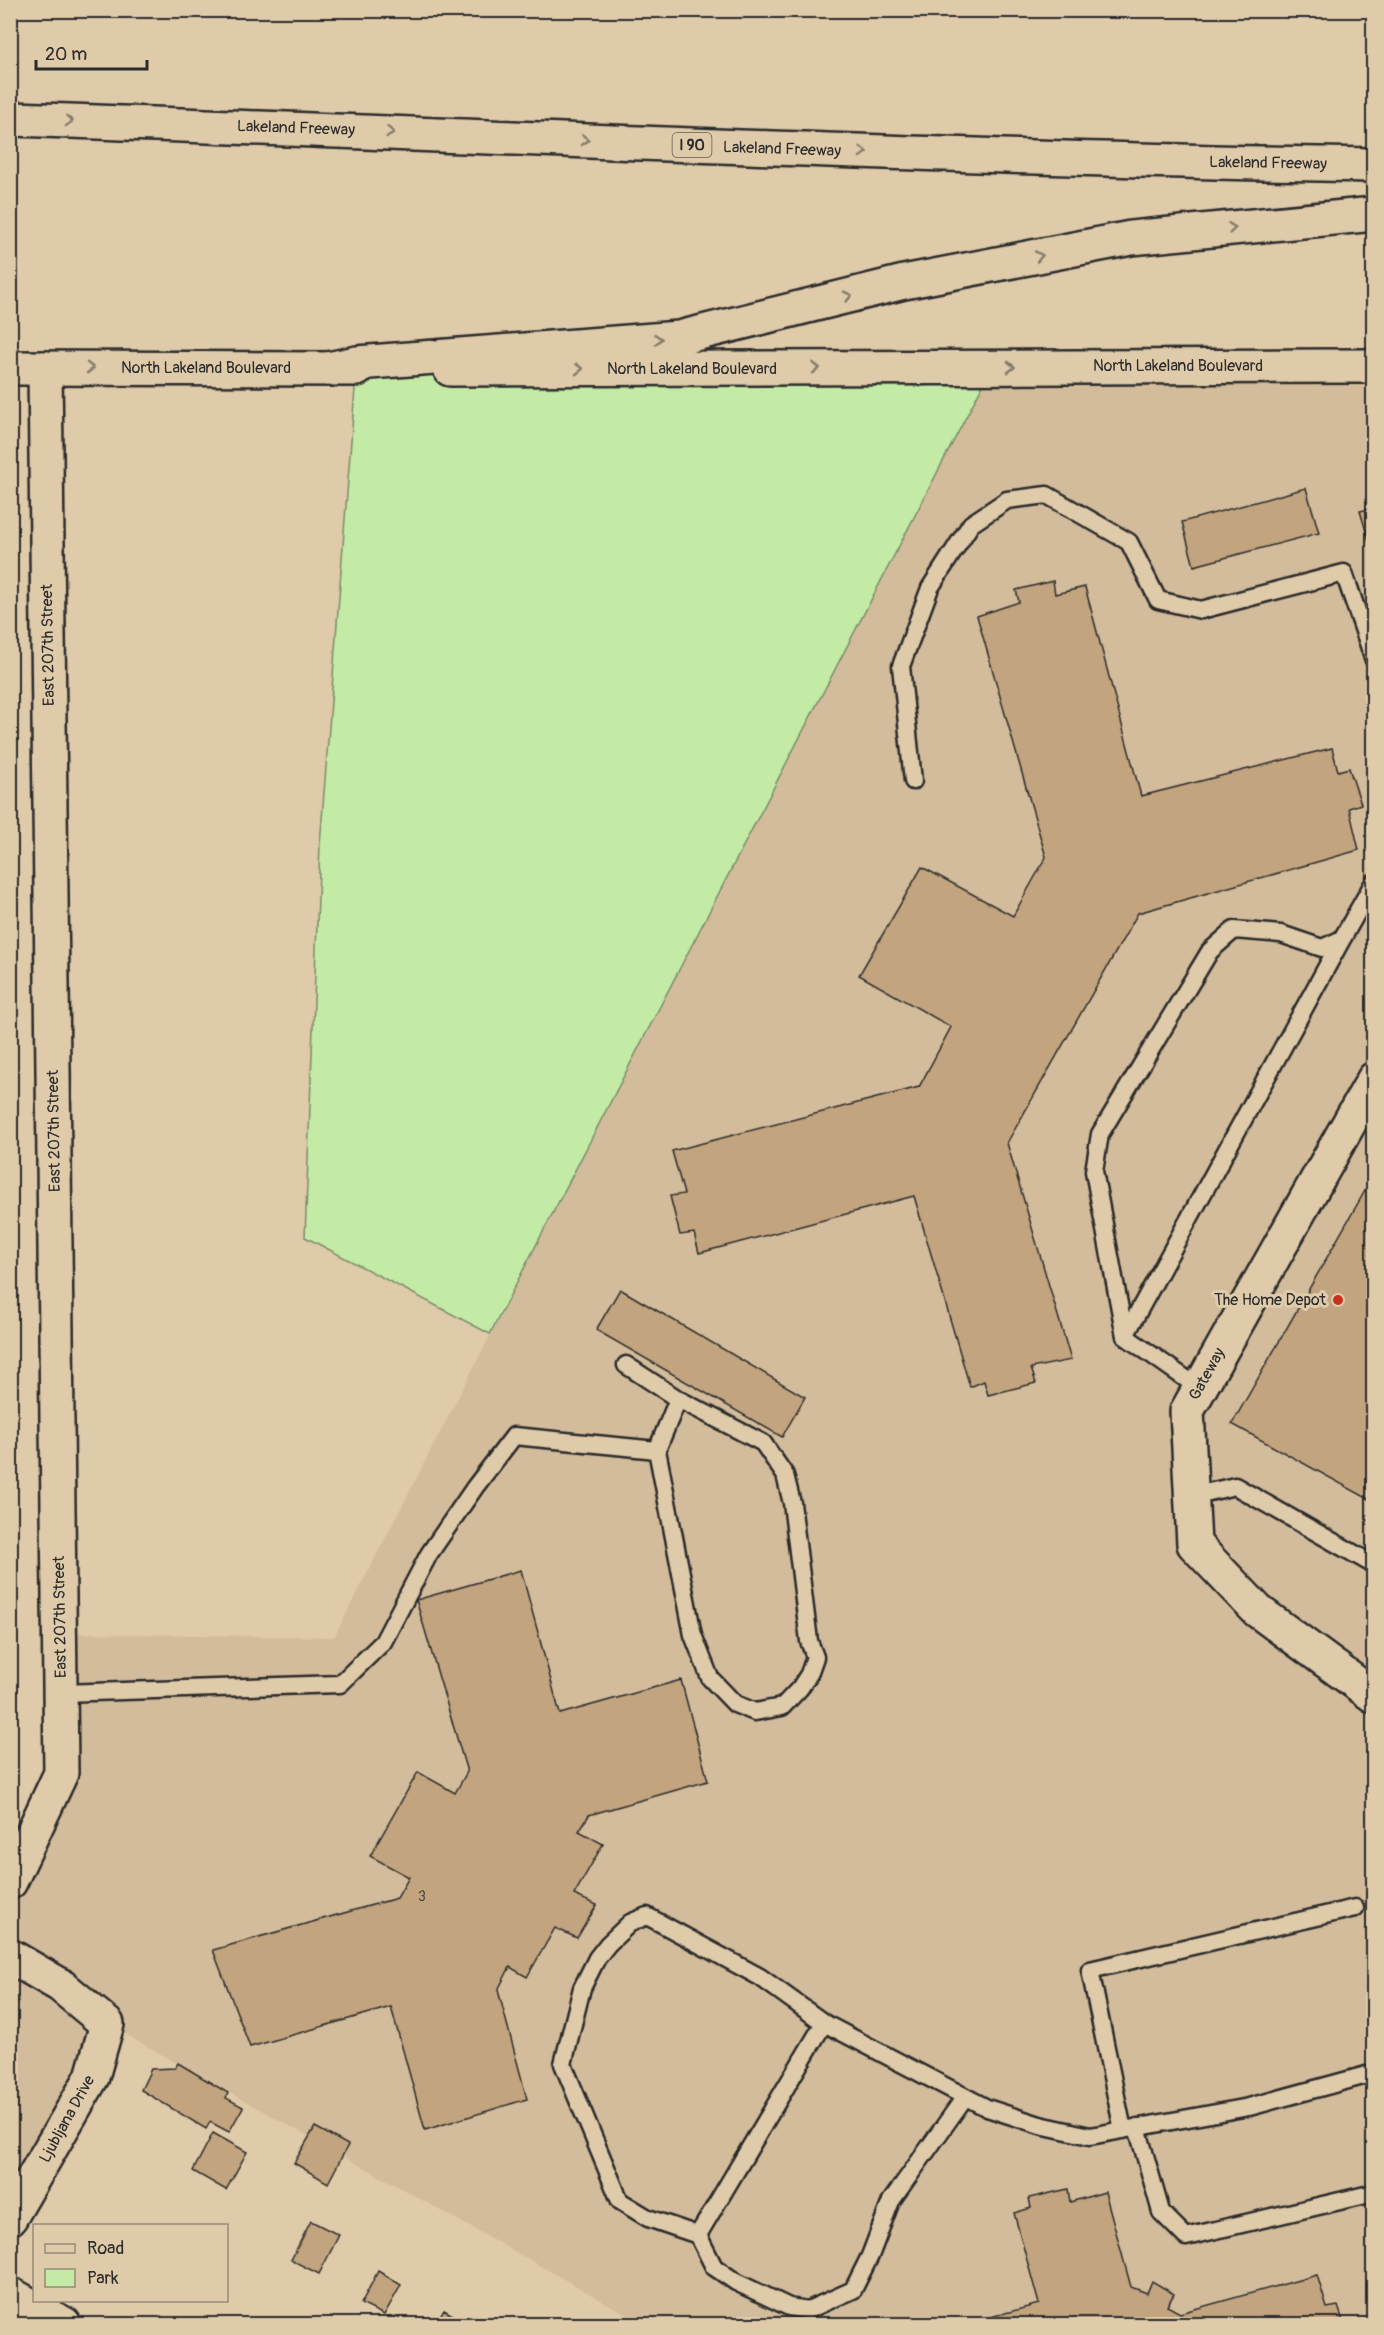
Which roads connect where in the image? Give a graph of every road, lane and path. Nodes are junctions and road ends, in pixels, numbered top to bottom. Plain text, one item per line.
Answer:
1 (10, 119) edge
2 (1374, 165) edge
3 (1374, 213) edge
4 (1374, 366) edge
5 (10, 368) edge
6 (45, 368) junction
7 (328, 369) junction
8 (1374, 660) edge
9 (913, 781) dead end
10 (1374, 882) edge
11 (1342, 939) junction
12 (1374, 1079) edge
13 (1125, 1336) junction
14 (626, 1365) dead end
15 (1199, 1388) junction
16 (678, 1399) junction
17 (657, 1450) junction
18 (1192, 1496) junction
19 (1374, 1565) edge
20 (61, 1693) junction
21 (1374, 1696) edge
22 (10, 1882) edge
23 (1355, 1908) dead end
24 (10, 1956) edge
25 (824, 2023) junction
26 (1374, 2073) edge
27 (965, 2097) junction
28 (1130, 2129) junction
29 (1374, 2193) edge
30 (10, 2218) edge
31 (698, 2235) junction
32 (10, 2294) edge
33 (64, 2325) edge

1 -> 2 main road, Lakeland Freeway / I 90
7 -> 3 main road
7 -> 4 main road, North Lakeland Boulevard
5 - 6 main road, North Lakeland Boulevard
6 -> 7 main road, North Lakeland Boulevard
6 - 20 main road, East 207th Street
8 - 9 lane
10 - 11 lane
11 - 13 lane
11 - 13 lane
12 - 15 main road, Gateway
13 - 15 lane
14 - 16 lane
15 - 18 main road, Gateway
16 - 17 lane
16 - 17 lane
17 - 20 lane
18 - 19 lane
18 - 21 main road, Gateway
20 - 22 main road, East 207th Street
23 - 28 lane
24 - 30 main road, Ljubljana Drive
25 - 27 lane
25 - 31 lane
25 - 31 lane
26 - 28 lane
27 - 28 lane
27 - 31 lane
28 - 29 lane
32 - 33 main road

